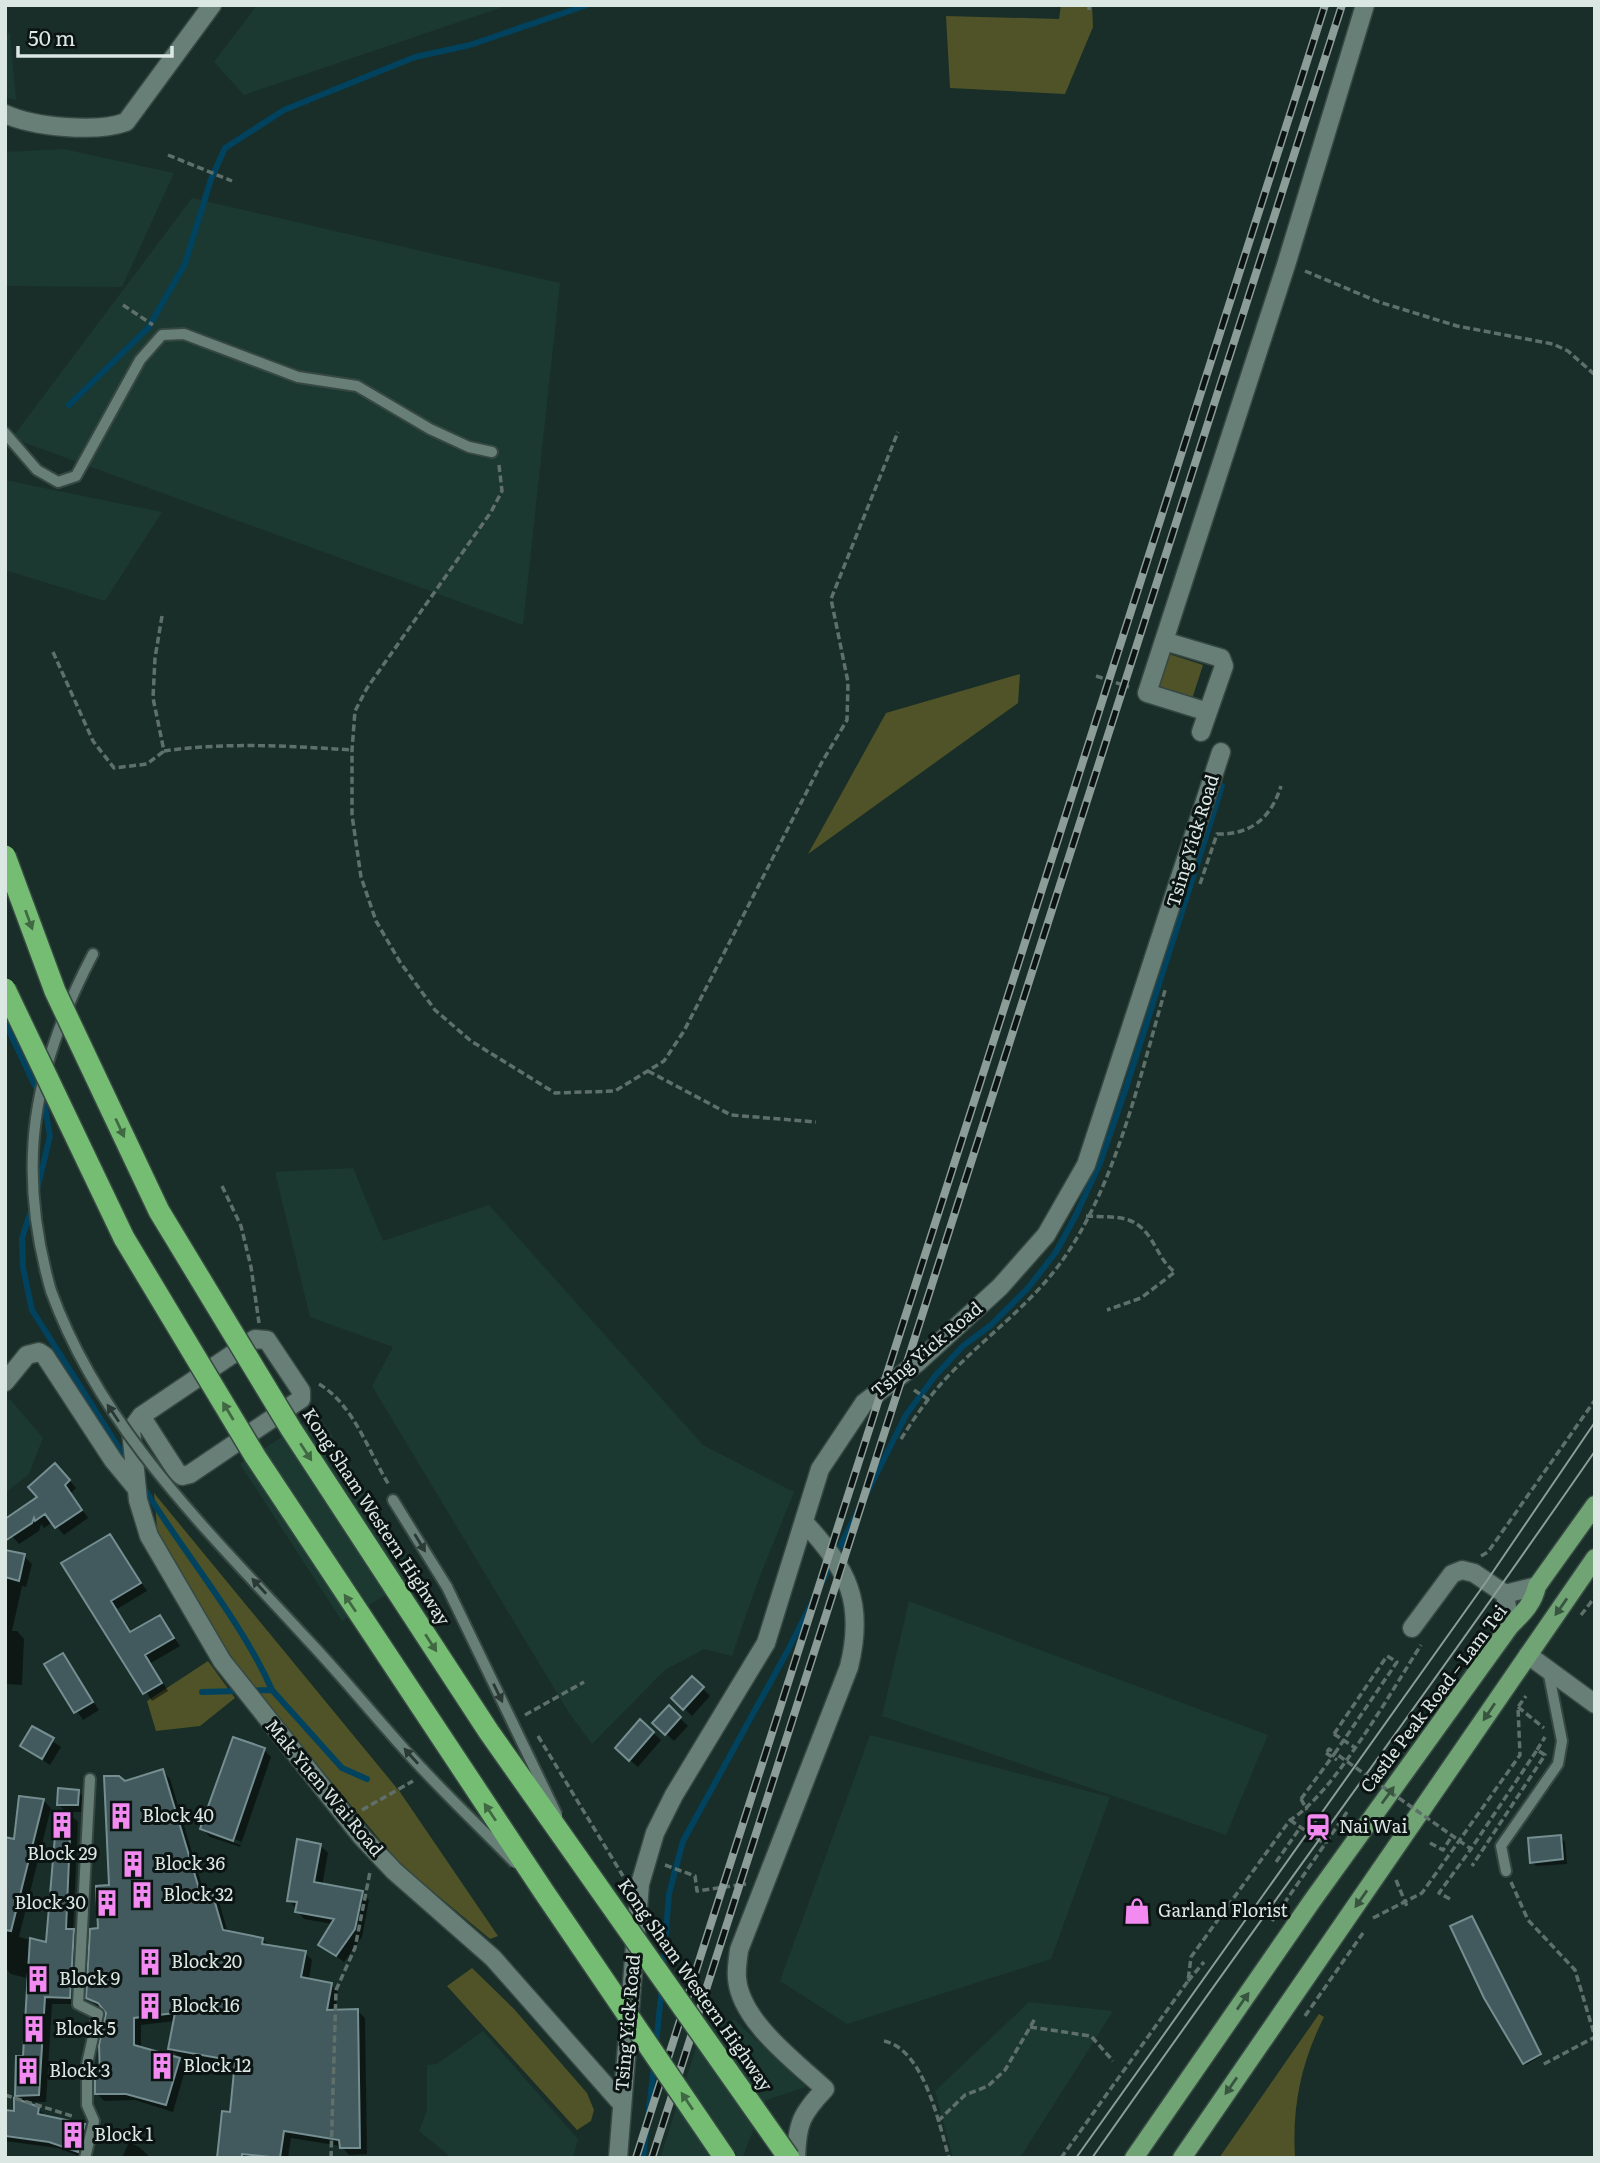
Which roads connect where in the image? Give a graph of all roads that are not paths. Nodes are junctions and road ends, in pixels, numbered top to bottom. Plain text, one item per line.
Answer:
1 (212, 5) edge
2 (1365, 5) edge
3 (5, 114) edge
4 (5, 433) edge
5 (492, 452) road end
6 (1164, 640) junction
7 (1208, 712) junction
8 (1201, 732) dead end
9 (1221, 752) dead end
10 (5, 856) edge
11 (93, 954) dead end
12 (5, 989) edge
13 (5, 1382) edge
14 (141, 1416) junction
15 (137, 1489) junction
16 (393, 1500) dead end
17 (1595, 1505) edge
18 (804, 1522) junction
19 (1595, 1558) edge
20 (1538, 1586) junction
21 (1505, 1594) junction
22 (1510, 1626) junction
23 (1420, 1632) road end
24 (1528, 1655) junction
25 (1546, 1669) junction
26 (1595, 1704) edge
27 (89, 1779) dead end
28 (581, 1862) junction
29 (1506, 1871) road end
30 (544, 1892) junction
31 (621, 2103) junction
32 (85, 2158) edge
33 (618, 2158) edge
34 (725, 2158) edge
35 (789, 2158) edge
36 (796, 2158) edge
37 (1134, 2158) edge
38 (1182, 2158) edge

1 - 3 street
2 - 6 street
4 - 5 lane
6 - 7 street
6 - 7 street
7 - 8 street
9 - 18 street, Tsing Yick Road
10 -> 28 highway, Kong Sham Western Highway, bridge
30 -> 11 lane, bridge
30 -> 12 highway, bridge
13 - 15 street
14 - 14 street
14 - 15 street, Mak Yuen Wai Road
15 - 31 street, Mak Yuen Wai Road
16 -> 28 lane, bridge
17 - 20 main road, Castle Peak Road – Lam Tei
18 - 31 street, Tsing Yick Road
18 - 36 street
19 -> 24 main road
20 - 21 street
20 - 22 main road, Castle Peak Road – Lam Tei
21 - 22 street
21 - 23 street
37 -> 22 main road, Castle Peak Road – Lam Tei
24 - 25 street
24 -> 38 main road
25 - 26 street
25 - 29 lane
27 - 32 lane
28 - 35 highway, Kong Sham Western Highway, bridge
34 -> 30 highway, bridge
31 - 33 street, Tsing Yick Road

